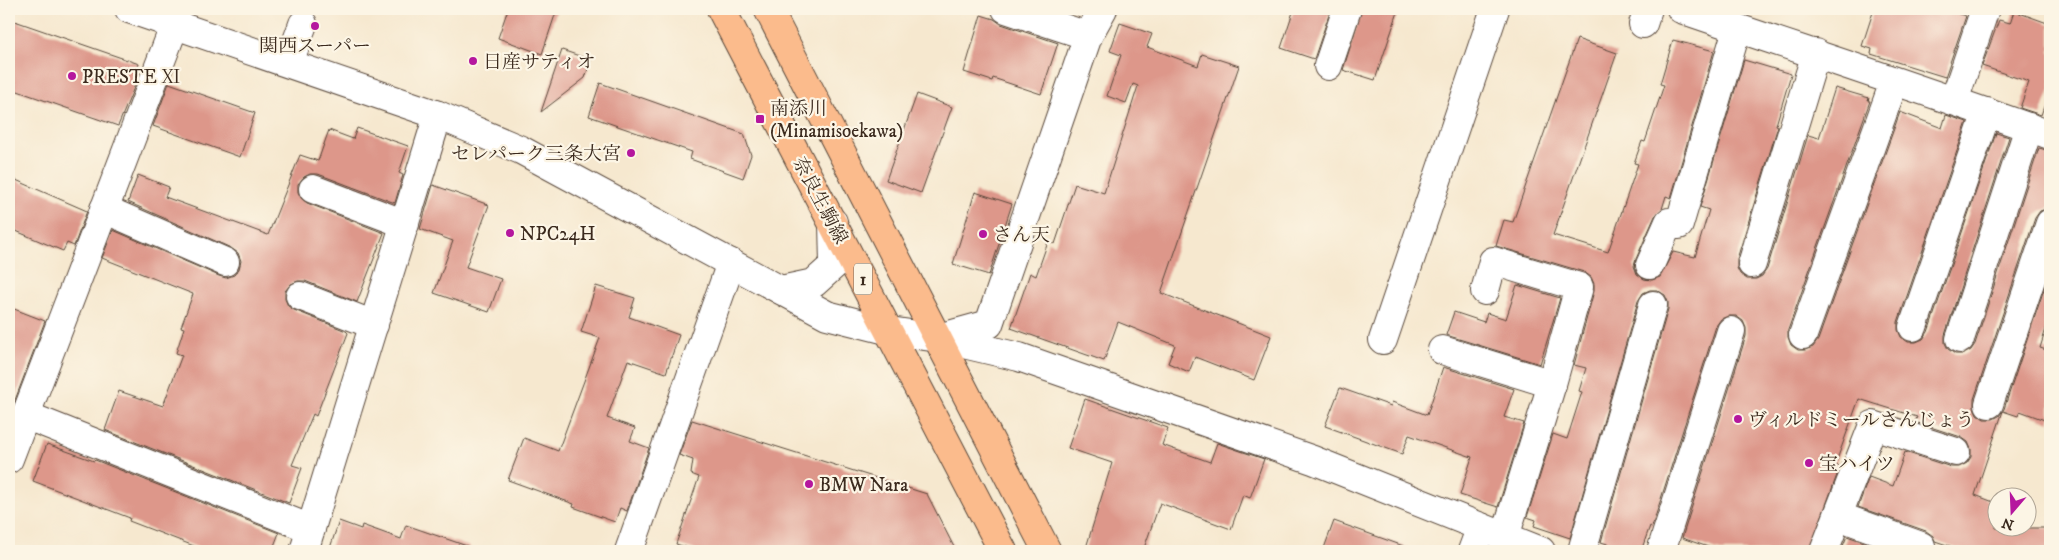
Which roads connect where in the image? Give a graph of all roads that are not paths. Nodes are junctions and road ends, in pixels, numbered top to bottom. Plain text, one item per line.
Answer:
1 (129, 9) edge
2 (721, 9) edge
3 (768, 9) edge
4 (1006, 9) edge
5 (1103, 9) edge
6 (1347, 9) edge
7 (1496, 9) edge
8 (1985, 9) edge
9 (1687, 10) edge
10 (175, 24) junction
11 (303, 24) dead end
12 (1737, 29) junction
13 (1088, 36) junction
14 (1816, 53) junction
15 (289, 63) junction
16 (1328, 66) dead end
17 (1894, 82) junction
18 (1954, 101) junction
19 (1987, 112) junction
20 (438, 115) junction
21 (2040, 131) edge
22 (314, 189) dead end
23 (104, 209) junction
24 (833, 222) junction
25 (2050, 223) edge
26 (405, 224) junction
27 (225, 262) dead end
28 (731, 264) junction
29 (1752, 264) dead end
30 (1650, 265) dead end
31 (781, 290) junction
32 (1486, 291) dead end
33 (300, 296) dead end
34 (1653, 305) dead end
35 (374, 325) junction
36 (1913, 327) dead end
37 (890, 331) junction
38 (1731, 331) dead end
39 (1803, 335) dead end
40 (938, 338) junction
41 (1960, 339) dead end
42 (1383, 340) dead end
43 (1442, 350) dead end
44 (1552, 384) junction
45 (1989, 404) dead end
46 (25, 415) junction
47 (1956, 452) dead end
48 (9, 459) edge
49 (1838, 516) junction
50 (1486, 539) edge
51 (308, 540) edge
52 (1921, 546) dead end
53 (999, 549) edge
54 (628, 551) edge
55 (1047, 551) edge
56 (1541, 551) edge
57 (1582, 551) edge
58 (1661, 551) edge
59 (1824, 551) edge

1 - 10 street
2 - 24 main road, 奈良生駒線 / 1
3 - 40 main road, 1
4 - 13 street
5 - 13 street
6 - 16 street
7 - 42 street
8 - 18 street
9 - 12 street
10 - 15 street
10 - 23 street
11 - 15 street
12 - 14 street
12 - 30 street
13 - 40 street
14 - 17 street
14 - 29 street
15 - 20 street
17 - 18 street
17 - 39 street
18 - 19 street
19 - 21 street
19 - 36 street
20 - 26 street
20 - 28 street
21 - 41 street
22 - 26 street
23 - 27 street
23 - 46 street
24 - 31 street
24 - 37 main road, 奈良生駒線 / 1
25 - 45 street
26 - 35 street
28 - 31 street
28 - 54 street
31 - 37 street
32 - 44 street
33 - 35 street
34 - 57 street
35 - 51 street
37 - 40 street
37 - 53 main road, 奈良生駒線 / 1
38 - 58 street
40 - 50 street
40 - 55 main road, 1
43 - 44 street
44 - 50 street
46 - 48 street
46 - 51 street
47 - 49 street
49 - 52 street
49 - 59 street
50 - 56 street

